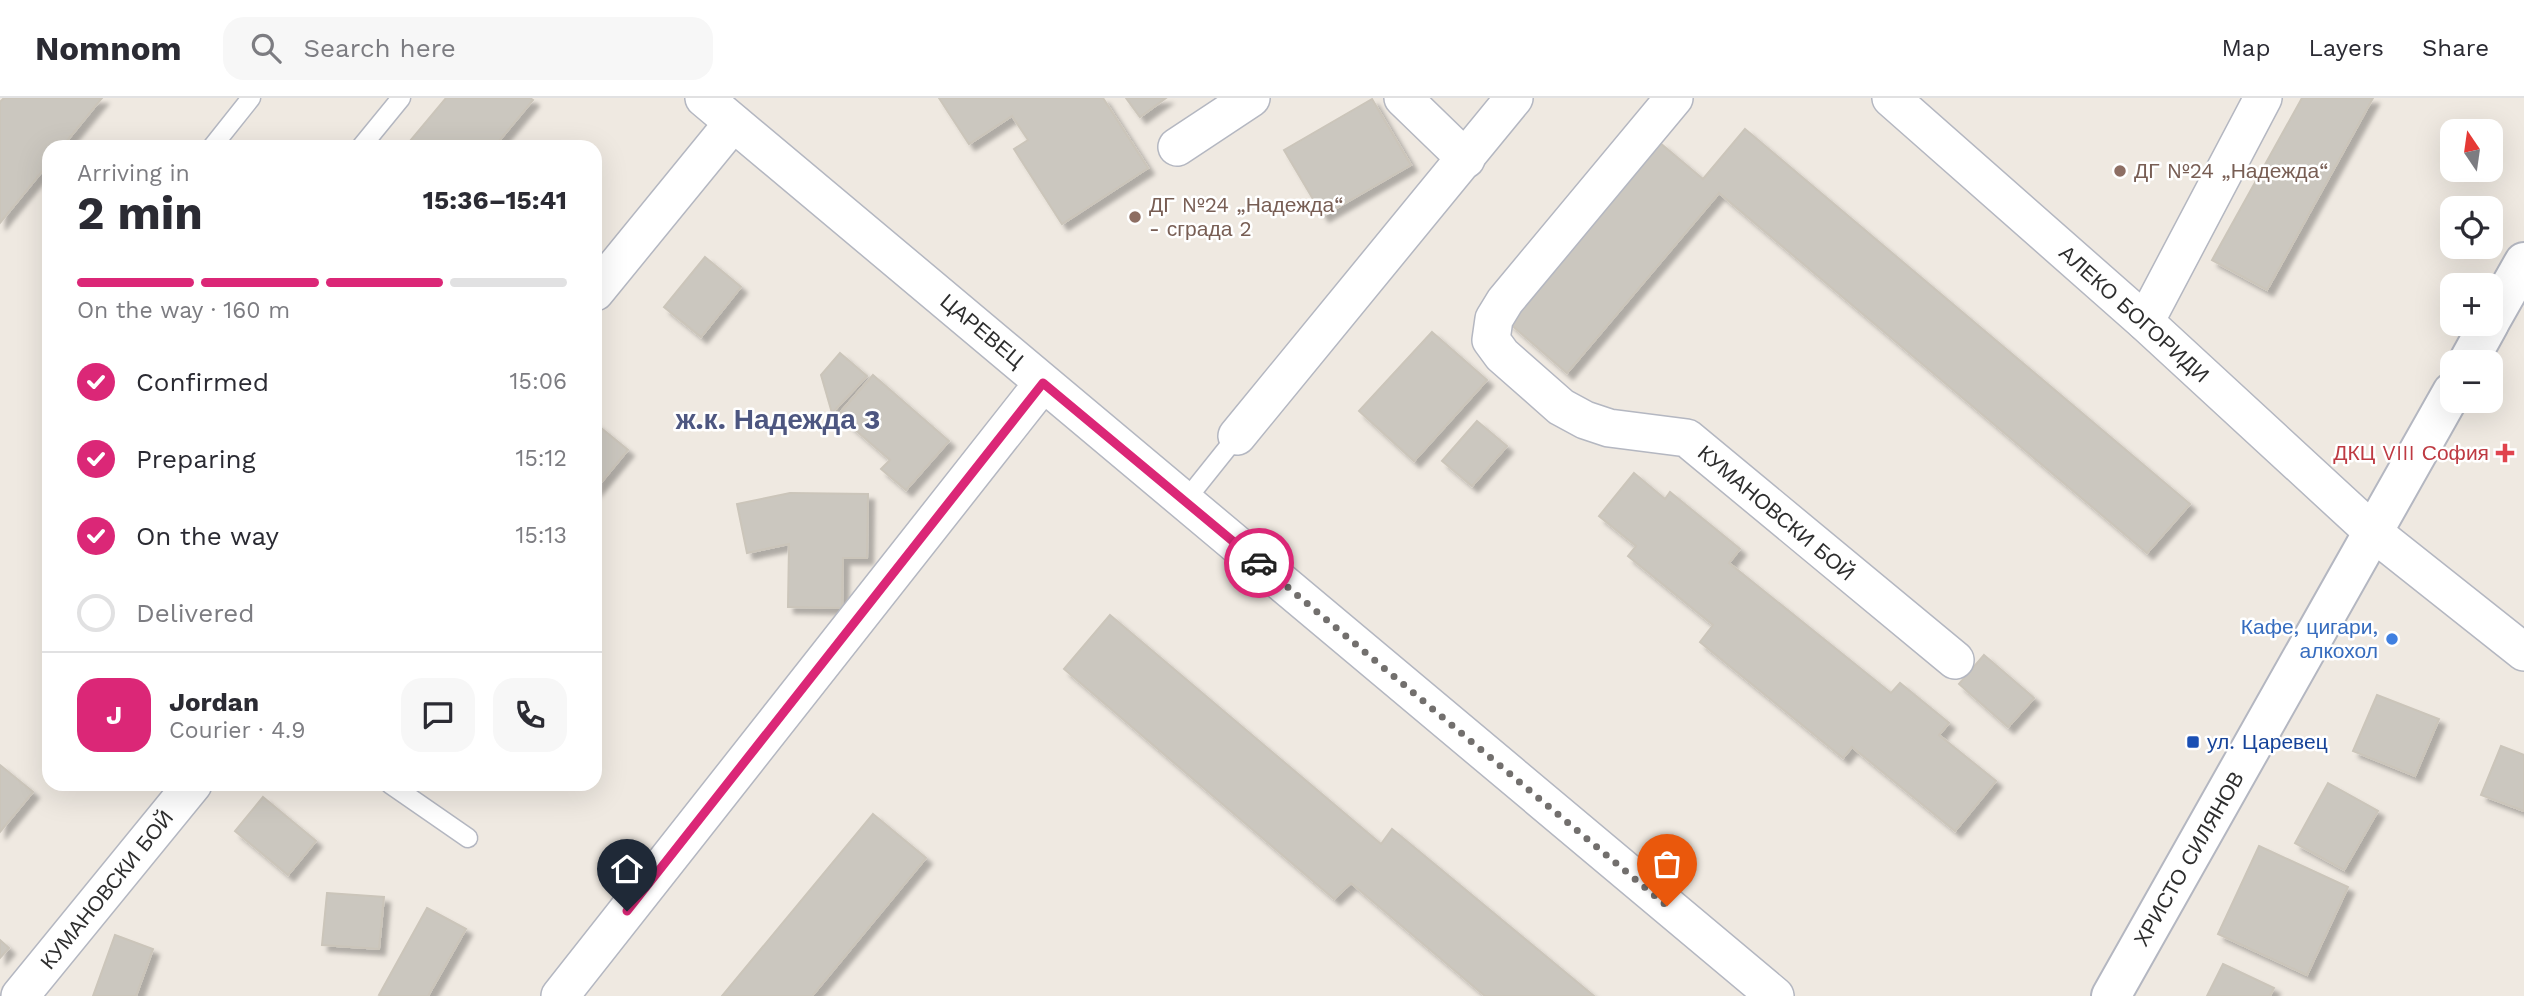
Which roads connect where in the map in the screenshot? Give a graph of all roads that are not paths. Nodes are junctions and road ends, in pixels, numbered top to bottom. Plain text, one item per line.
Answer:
1 (251, 98) edge
2 (401, 98) edge
3 (704, 98) edge
4 (1251, 98) edge
5 (1403, 98) edge
6 (1514, 98) edge
7 (1674, 98) edge
8 (1891, 98) edge
9 (2263, 98) edge
10 (733, 123) junction
11 (218, 140) edge
12 (367, 140) edge
13 (1177, 147) dead end
14 (1465, 159) junction
15 (2524, 262) edge
16 (602, 283) edge
17 (2503, 300) edge
18 (2145, 322) junction
19 (1043, 383) junction
20 (2440, 413) edge
21 (1237, 436) joint
22 (1185, 501) junction
23 (2374, 533) junction
24 (2524, 652) edge
25 (1955, 660) dead end
26 (188, 791) edge
27 (400, 791) edge
28 (468, 838) dead end
29 (20, 996) edge
30 (560, 996) edge
31 (1775, 996) edge
32 (2111, 996) edge

1 - 11 lane
2 - 12 lane
3 - 10 street, ЦАРЕВЕЦ
4 - 13 street
5 - 14 street
6 - 14 street
7 - 25 street, КУМАНОВСКИ БОЙ
8 - 18 street, АЛЕКО БОГОРИДИ
9 - 18 street
10 - 16 street
10 - 19 street, ЦАРЕВЕЦ
14 - 21 street
15 - 17 street
18 - 23 street, АЛЕКО БОГОРИДИ
19 - 22 street, ЦАРЕВЕЦ
19 - 30 street
20 - 23 street, ХРИСТО СИЛЯНОВ
21 - 22 lane
22 - 31 street, ЦАРЕВЕЦ
23 - 24 street, АЛЕКО БОГОРИДИ
23 - 32 street, ХРИСТО СИЛЯНОВ
26 - 29 street, КУМАНОВСКИ БОЙ
27 - 28 lane

